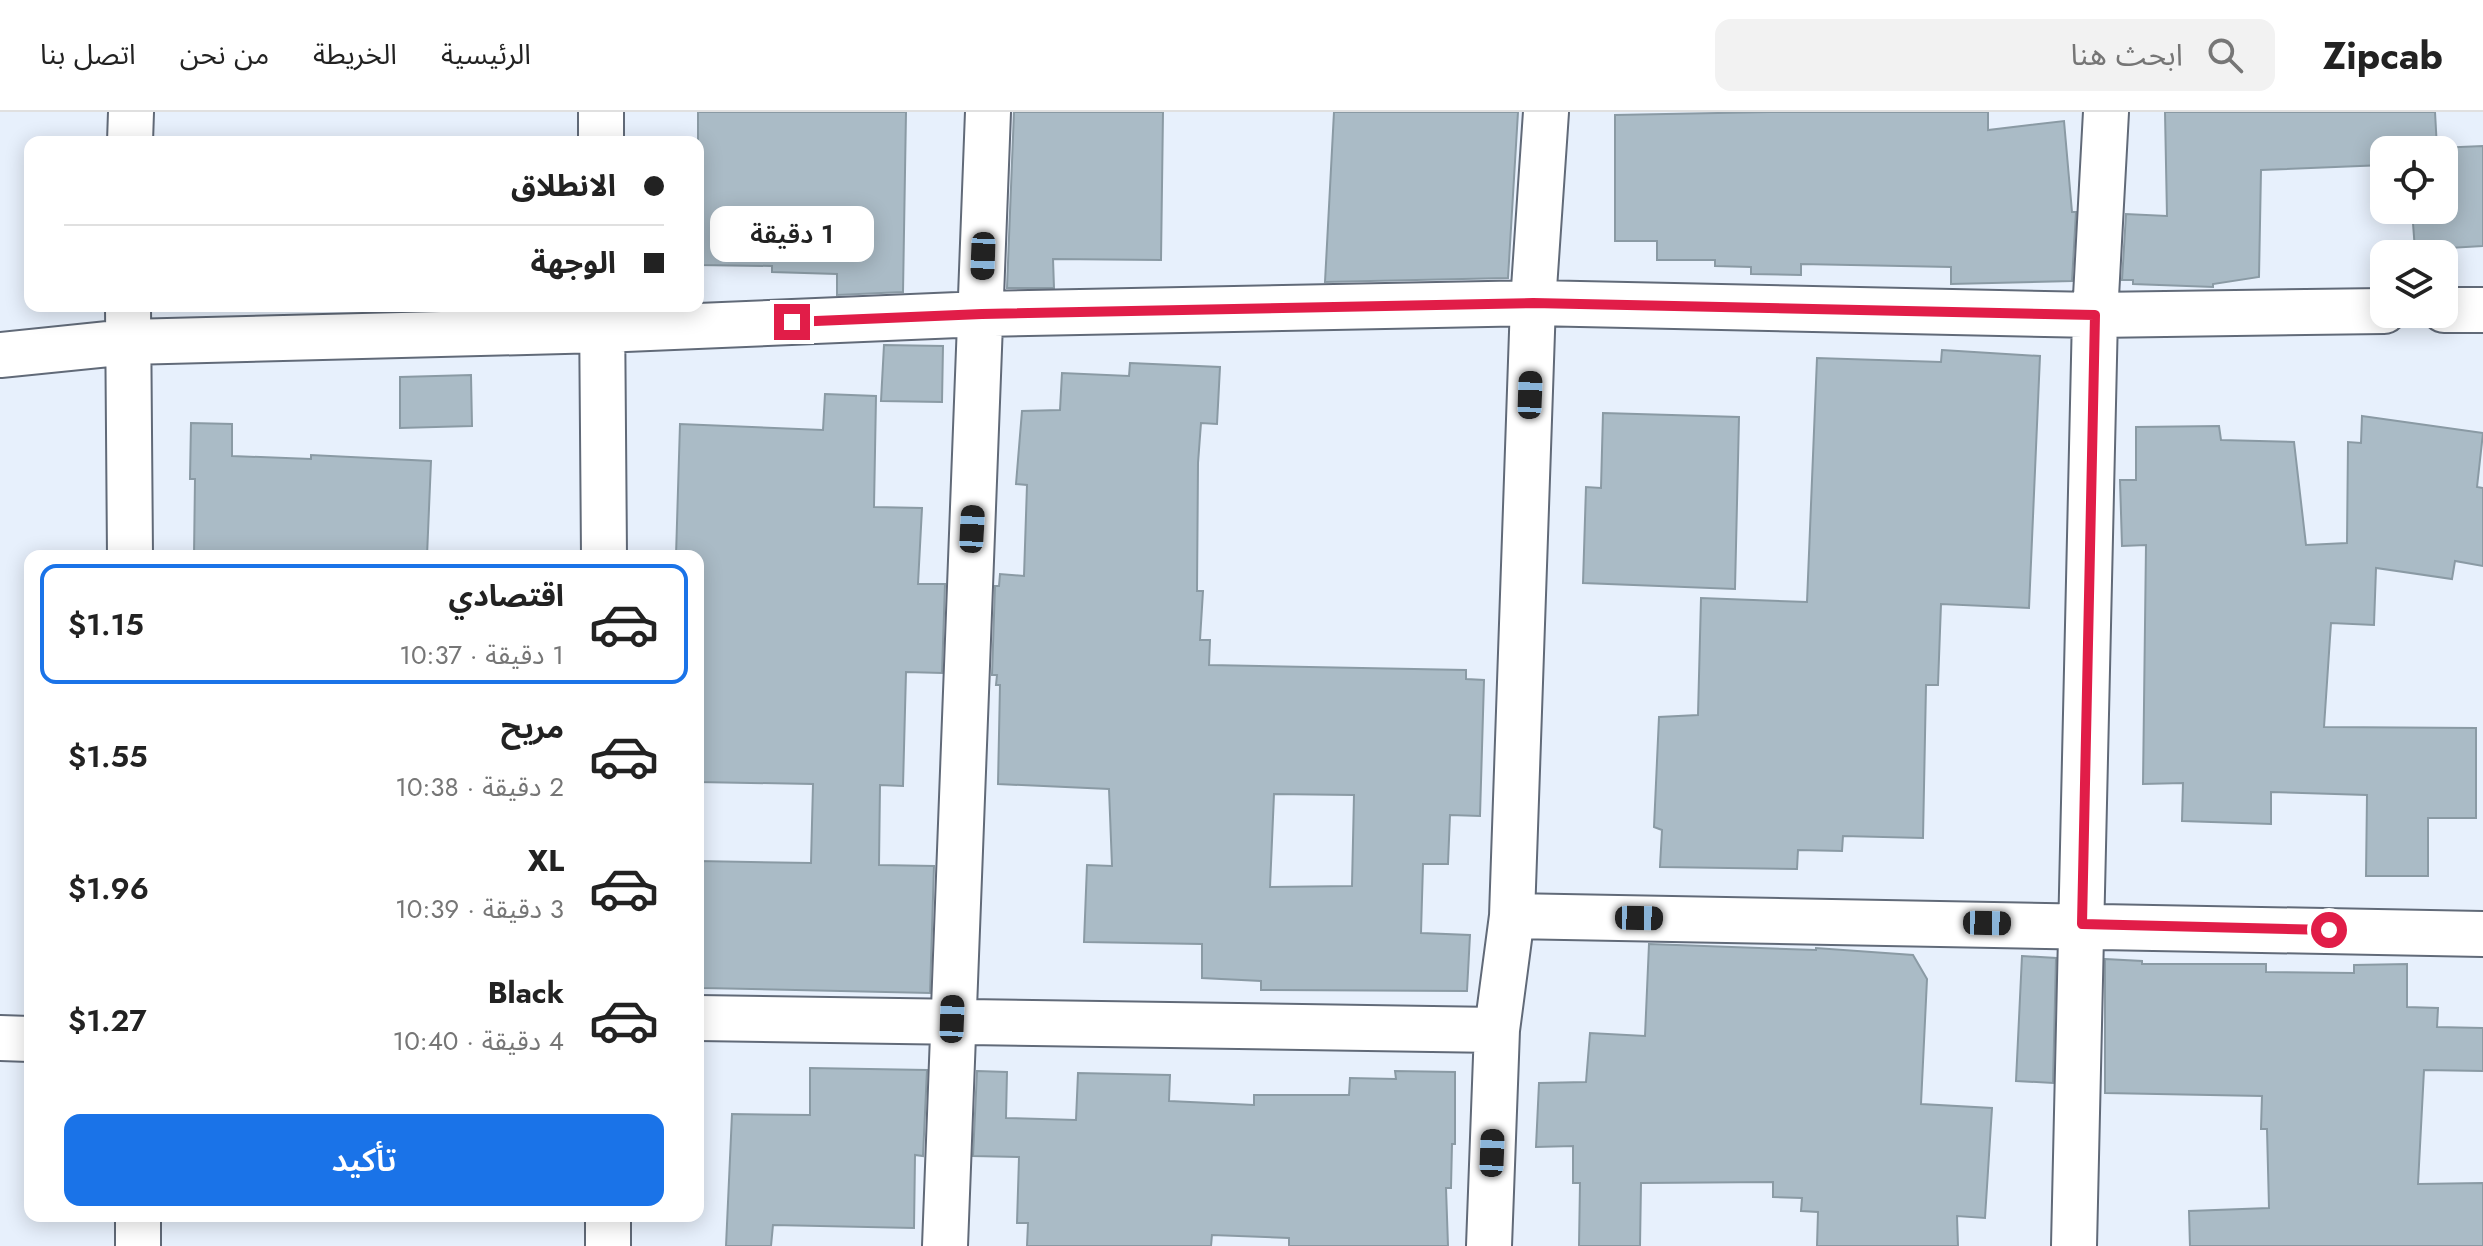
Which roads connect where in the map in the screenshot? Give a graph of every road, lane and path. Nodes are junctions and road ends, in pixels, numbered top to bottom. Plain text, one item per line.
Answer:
1 (131, 112) edge
2 (601, 112) edge
3 (988, 112) edge
4 (1546, 112) edge
5 (2106, 112) edge
6 (130, 136) edge
7 (601, 136) edge
8 (1533, 303) junction
9 (2458, 310) edge
10 (2483, 310) edge
11 (2370, 311) edge
12 (982, 314) junction
13 (2095, 315) junction
14 (602, 318) edge
15 (128, 324) edge
16 (0, 355) edge
17 (130, 550) edge
18 (604, 550) edge
19 (1512, 916) junction
20 (2082, 924) junction
21 (2483, 934) edge
22 (704, 1018) edge
23 (952, 1019) junction
24 (1497, 1030) junction
25 (0, 1038) edge
26 (24, 1039) edge
27 (138, 1222) edge
28 (608, 1222) edge
29 (138, 1246) edge
30 (608, 1246) edge
31 (945, 1246) edge
32 (1489, 1246) edge
33 (2074, 1246) edge

1 - 6 street
2 - 7 street
3 - 12 street
4 - 8 street
5 - 13 street
8 - 12 street
8 - 13 street
8 - 19 street
9 - 10 street
11 - 13 street
12 - 14 street
12 - 23 street
13 - 20 street
14 - 15 street
14 - 18 street
15 - 16 street
15 - 17 street
19 - 20 street
19 - 24 street
20 - 21 street
20 - 33 street
22 - 23 street
23 - 24 street
23 - 31 street
24 - 32 street
25 - 26 street
27 - 29 street
28 - 30 street

